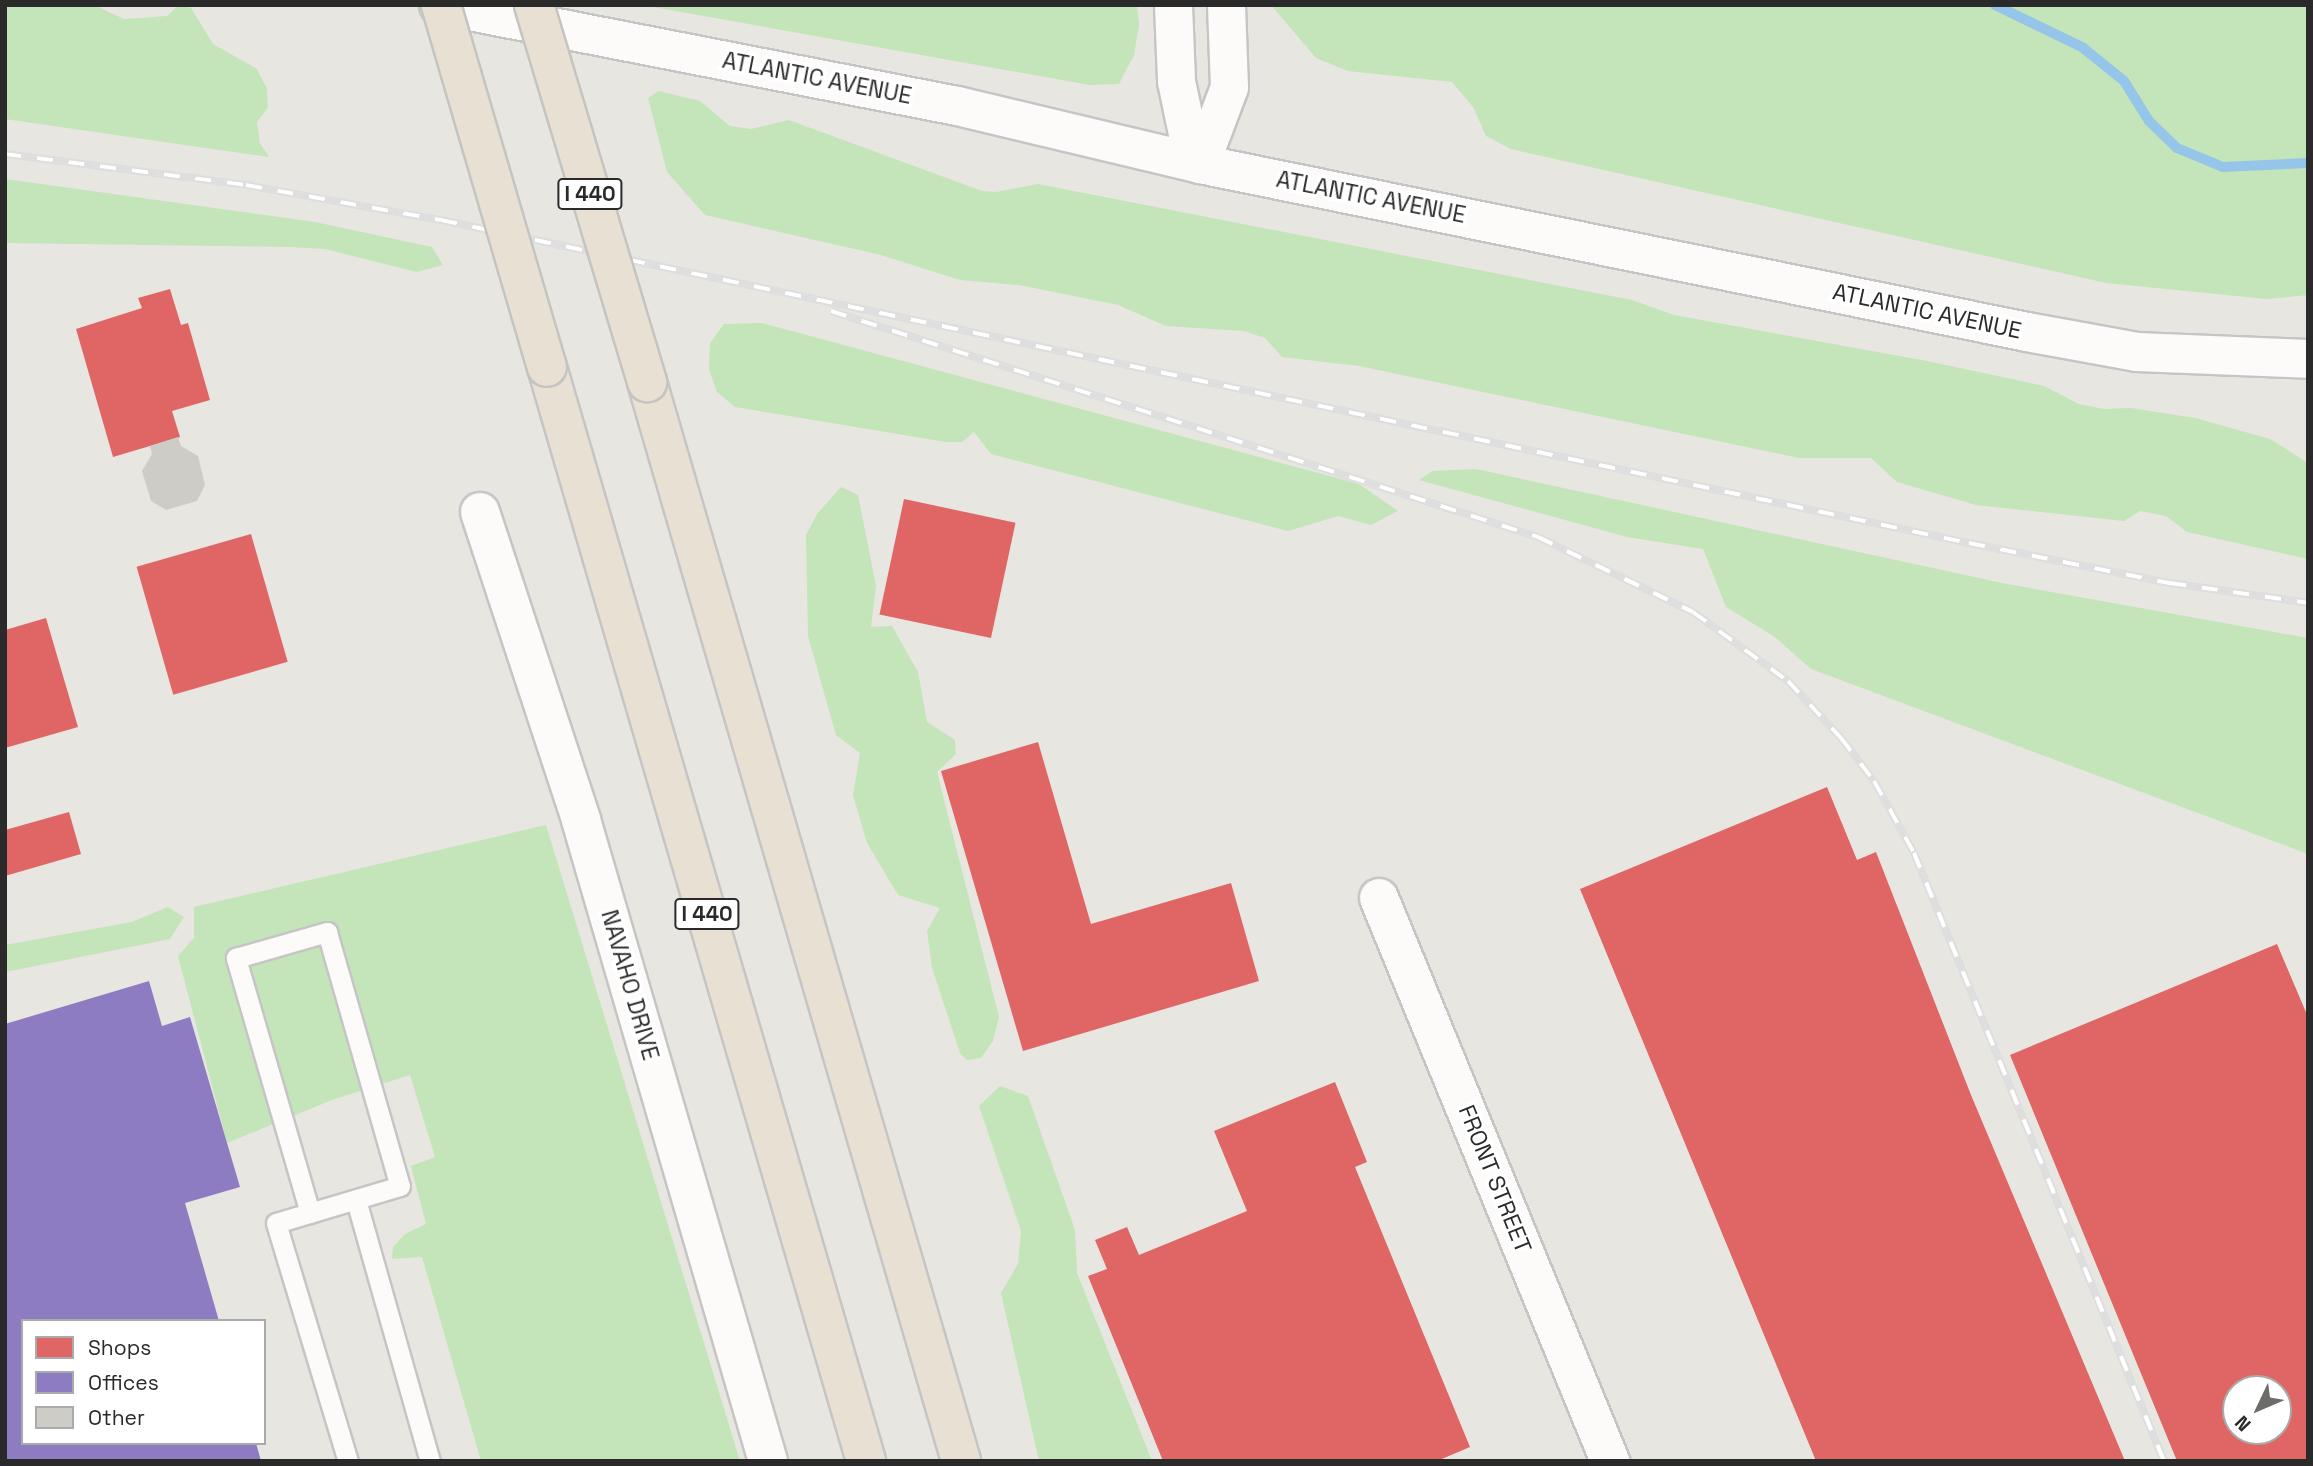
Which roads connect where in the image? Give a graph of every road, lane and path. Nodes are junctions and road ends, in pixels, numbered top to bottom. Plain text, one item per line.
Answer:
1 (440, 5) edge
2 (534, 5) edge
3 (1173, 5) edge
4 (1226, 5) edge
5 (1200, 164) junction
6 (2308, 359) edge
7 (480, 512) dead end
8 (1379, 898) dead end
9 (356, 1200) junction
10 (310, 1213) junction
11 (348, 1461) edge
12 (430, 1461) edge
13 (768, 1461) edge
14 (866, 1461) edge
15 (961, 1461) edge
16 (1610, 1461) edge

1 - 5 main road, ATLANTIC AVENUE
1 - 14 highway, I 440, bridge
2 - 15 highway, I 440, bridge
3 - 5 street
4 - 5 street
5 - 6 main road, ATLANTIC AVENUE
7 - 13 main road, NAVAHO DRIVE
8 - 16 main road, FRONT STREET
9 - 10 lane
9 - 10 lane
9 - 12 lane
10 - 11 lane

